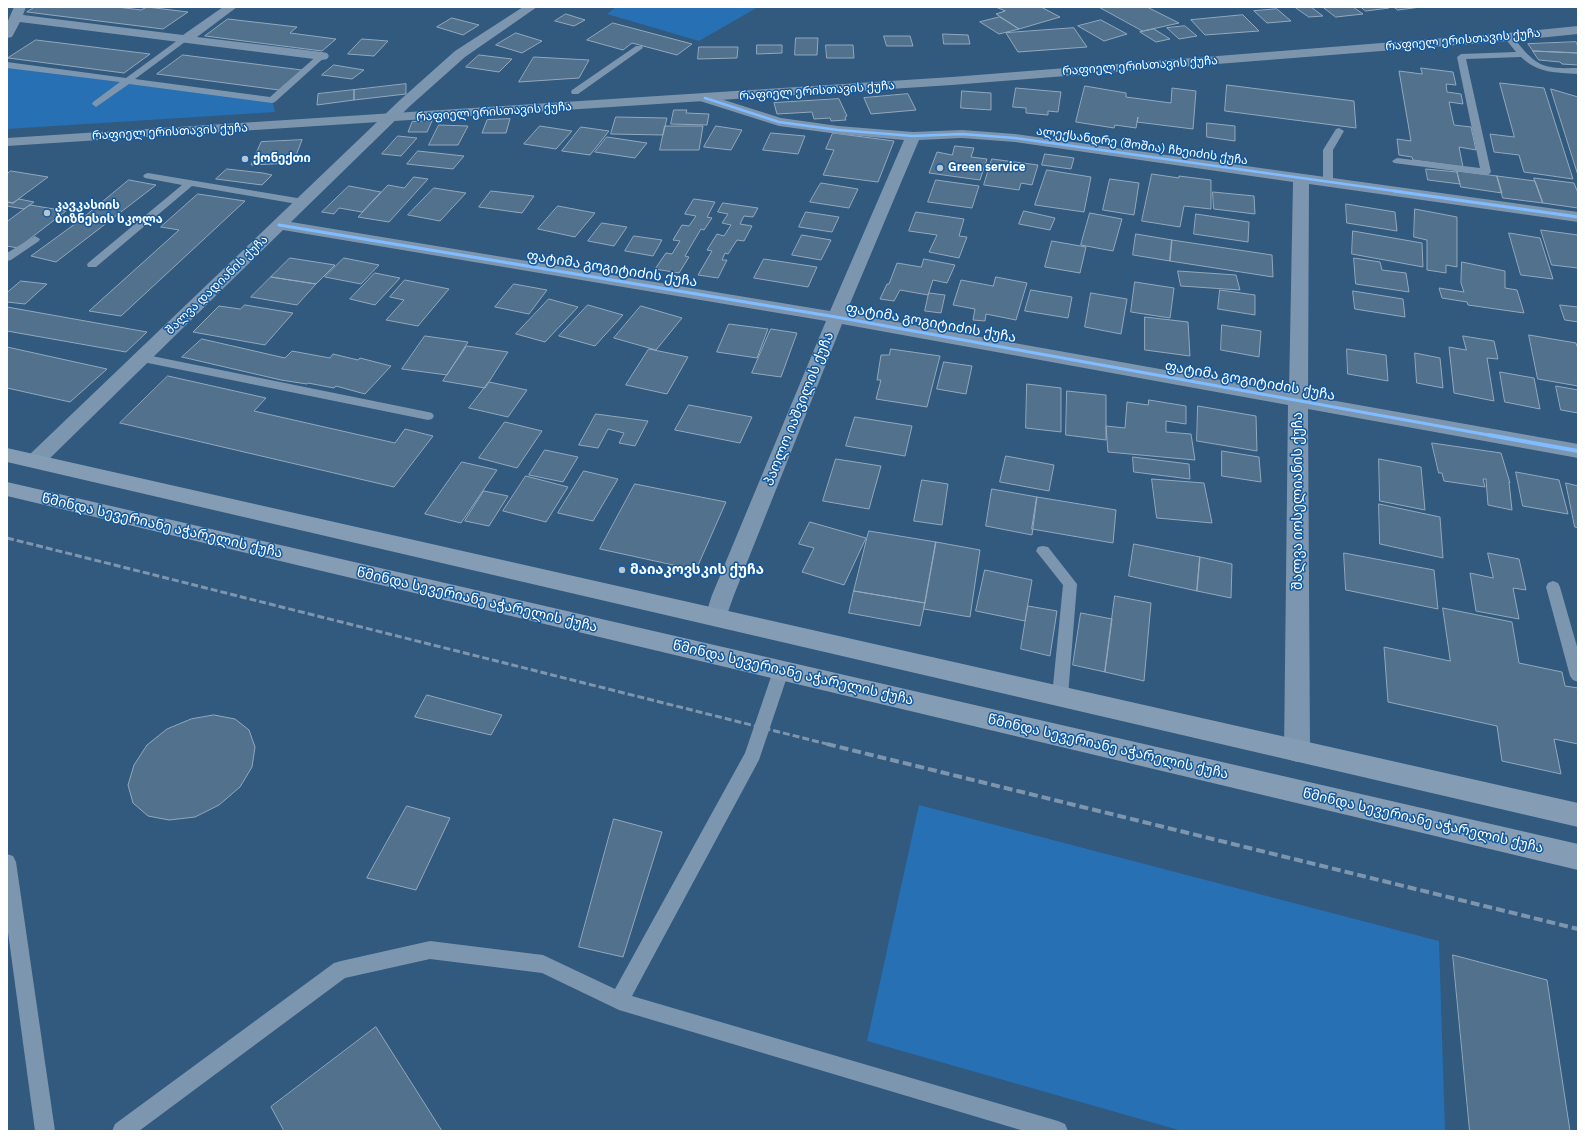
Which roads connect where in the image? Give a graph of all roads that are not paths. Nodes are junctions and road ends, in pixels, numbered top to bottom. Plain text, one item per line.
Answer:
1 (231, 7) edge
2 (531, 7) edge
3 (18, 13) edge
4 (1578, 18) edge
5 (1578, 30) edge
6 (7, 34) edge
7 (1508, 38) junction
8 (185, 39) junction
9 (639, 48) dead end
10 (1523, 54) junction
11 (322, 56) joint
12 (7, 65) edge
13 (1578, 71) edge
14 (128, 81) junction
15 (754, 81) dead end
16 (598, 91) dead end
17 (574, 92) junction
18 (560, 93) dead end
19 (705, 98) junction
20 (429, 102) dead end
21 (405, 103) junction
22 (96, 104) dead end
23 (358, 106) dead end
24 (386, 112) junction
25 (7, 129) edge
26 (1339, 131) dead end
27 (913, 136) junction
28 (7, 142) edge
29 (1396, 160) dead end
30 (148, 176) dead end
31 (1301, 180) junction
32 (190, 183) junction
33 (1328, 183) junction
34 (303, 202) junction
35 (1578, 217) edge
36 (280, 225) junction
37 (35, 239) dead end
38 (7, 258) edge
39 (92, 265) dead end
40 (836, 318) junction
41 (142, 358) junction
42 (1298, 400) junction
43 (428, 416) dead end
44 (1578, 451) edge
45 (7, 455) edge
46 (35, 461) junction
47 (7, 490) edge
48 (1043, 551) dead end
49 (1553, 587) dead end
50 (716, 617) junction
51 (781, 671) junction
52 (1578, 676) edge
53 (1060, 696) junction
54 (1297, 751) junction
55 (1578, 815) edge
56 (1578, 857) edge
57 (7, 862) edge
58 (619, 1001) junction
59 (45, 1131) edge
60 (122, 1131) edge
61 (1058, 1131) edge

1 - 8 street
2 - 21 street
3 - 6 street
3 - 8 street
4 - 15 main road, რაფიელ ერისთავის ქუჩა
5 - 7 main road, რაფიელ ერისთავის ქუჩა
7 - 10 lane
7 - 19 main road, რაფიელ ერისთავის ქუჩა
8 - 11 street
8 - 14 lane
9 - 17 lane
10 - 13 lane
10 - 29 lane
11 - 14 lane
12 - 14 lane
14 - 22 lane
16 - 17 main road, რაფიელ ერისთავის ქუჩა
17 - 18 main road, რაფიელ ერისთავის ქუჩა
19 - 24 main road, რაფიელ ერისთავის ქუჩა
19 - 27 street, ალექსანდრე (შოშია) ჩხეიძის ქუჩა
20 - 21 main road, რაფიელ ერისთავის ქუჩა
21 - 24 main road, რაფიელ ერისთავის ქუჩა
23 - 25 main road, რაფიელ ერისთავის ქუჩა
24 - 28 main road, რაფიელ ერისთავის ქუჩა
24 - 34 street, შალვა დადიანის ქუჩა
26 - 33 lane
27 - 31 street, ალექსანდრე (შოშია) ჩხეიძის ქუჩა
27 - 40 street, პაოლო იაშვილის ქუჩა
30 - 32 lane
31 - 33 street, ალექსანდრე (შოშია) ჩხეიძის ქუჩა
31 - 42 street, შალვა იოსელიანის ქუჩა
32 - 34 lane
32 - 39 lane
33 - 35 street, ალექსანდრე (შოშია) ჩხეიძის ქუჩა
34 - 36 street, შალვა დადიანის ქუჩა
36 - 40 street, ფატიმა გოგიტიძის ქუჩა
36 - 41 street, შალვა დადიანის ქუჩა
37 - 38 lane
40 - 42 street, ფატიმა გოგიტიძის ქუჩა
40 - 50 street, პაოლო იაშვილის ქუჩა
41 - 43 lane
41 - 46 street, შალვა დადიანის ქუჩა
42 - 44 street, ფატიმა გოგიტიძის ქუჩა
42 - 54 street, შალვა იოსელიანის ქუჩა
45 - 46 main road
46 - 50 main road
47 - 51 main road, წმინდა სევერიანე აჭარელის ქუჩა
48 - 53 lane
49 - 52 lane
50 - 53 main road
51 - 56 main road, წმინდა სევერიანე აჭარელის ქუჩა
51 - 58 lane
53 - 54 main road
54 - 55 main road
57 - 59 lane
58 - 60 lane
58 - 61 lane

